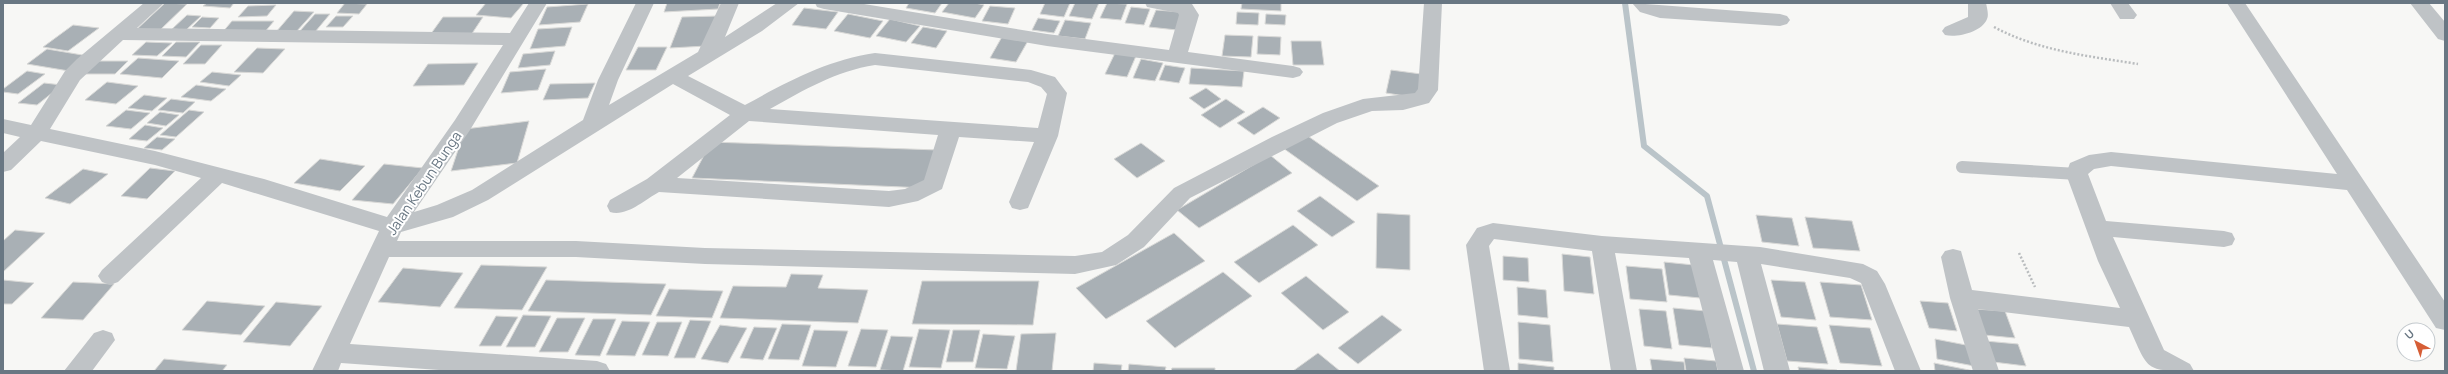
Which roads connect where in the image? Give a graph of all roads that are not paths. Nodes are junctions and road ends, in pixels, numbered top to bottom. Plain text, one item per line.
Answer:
1 (155, 3) edge
2 (538, 3) edge
3 (645, 3) edge
4 (730, 3) edge
5 (790, 3) edge
6 (824, 3) edge
7 (1154, 3) edge
8 (1433, 3) edge
9 (1641, 3) edge
10 (2236, 3) edge
11 (2418, 3) edge
12 (887, 7) edge
13 (1978, 10) edge
14 (1780, 20) dead end
15 (1952, 31) dead end
16 (118, 34) junction
17 (2445, 36) edge
18 (516, 39) junction
19 (707, 55) junction
20 (1177, 58) junction
21 (1293, 72) dead end
22 (673, 76) junction
23 (745, 114) junction
24 (592, 124) junction
25 (3, 126) edge
26 (950, 130) junction
27 (36, 134) junction
28 (1047, 136) junction
29 (3, 165) edge
30 (1962, 167) dead end
31 (2077, 174) junction
32 (218, 175) junction
33 (2355, 183) junction
34 (655, 184) junction
35 (1020, 202) dead end
36 (618, 206) dead end
37 (392, 227) junction
38 (2097, 228) junction
39 (2224, 239) dead end
40 (1602, 244) junction
41 (380, 249) junction
42 (1703, 251) junction
43 (1741, 254) junction
44 (1952, 257) dead end
45 (110, 276) dead end
46 (1962, 298) junction
47 (2136, 319) junction
48 (2445, 320) edge
49 (103, 340) dead end
50 (329, 362) edge
51 (77, 371) edge
52 (598, 371) edge
53 (1496, 371) edge
54 (1624, 371) edge
55 (1731, 371) edge
56 (1777, 371) edge
57 (1908, 371) edge
58 (1986, 371) edge
59 (2181, 371) edge

1 - 16 street
2 - 18 street, Jalan Kebun Bunga
3 - 24 street
4 - 19 street
5 - 19 street
6 - 12 street
7 - 20 street
8 - 41 street
9 - 14 street
10 - 33 street
11 - 17 street
12 - 20 street
13 - 15 street
16 - 18 street
16 - 27 street
18 - 37 street, Jalan Kebun Bunga
19 - 22 street
20 - 21 street
22 - 23 street
22 - 24 street
23 - 26 street
23 - 28 street
23 - 34 street
24 - 37 street
25 - 27 street
26 - 28 street
26 - 34 street
27 - 29 street
27 - 32 street
28 - 35 street
30 - 31 lane
31 - 33 street
31 - 38 street
32 - 37 street
32 - 45 street
33 - 48 street
34 - 36 street
37 - 41 street, Jalan Kebun Bunga
38 - 39 street
38 - 47 street
40 - 42 street
40 - 53 street
40 - 54 street
41 - 50 street, Jalan Kebun Bunga
42 - 43 street
42 - 55 street
43 - 56 street
43 - 57 street
44 - 46 street
46 - 47 street
46 - 58 street
47 - 59 street
49 - 51 street
50 - 52 street

